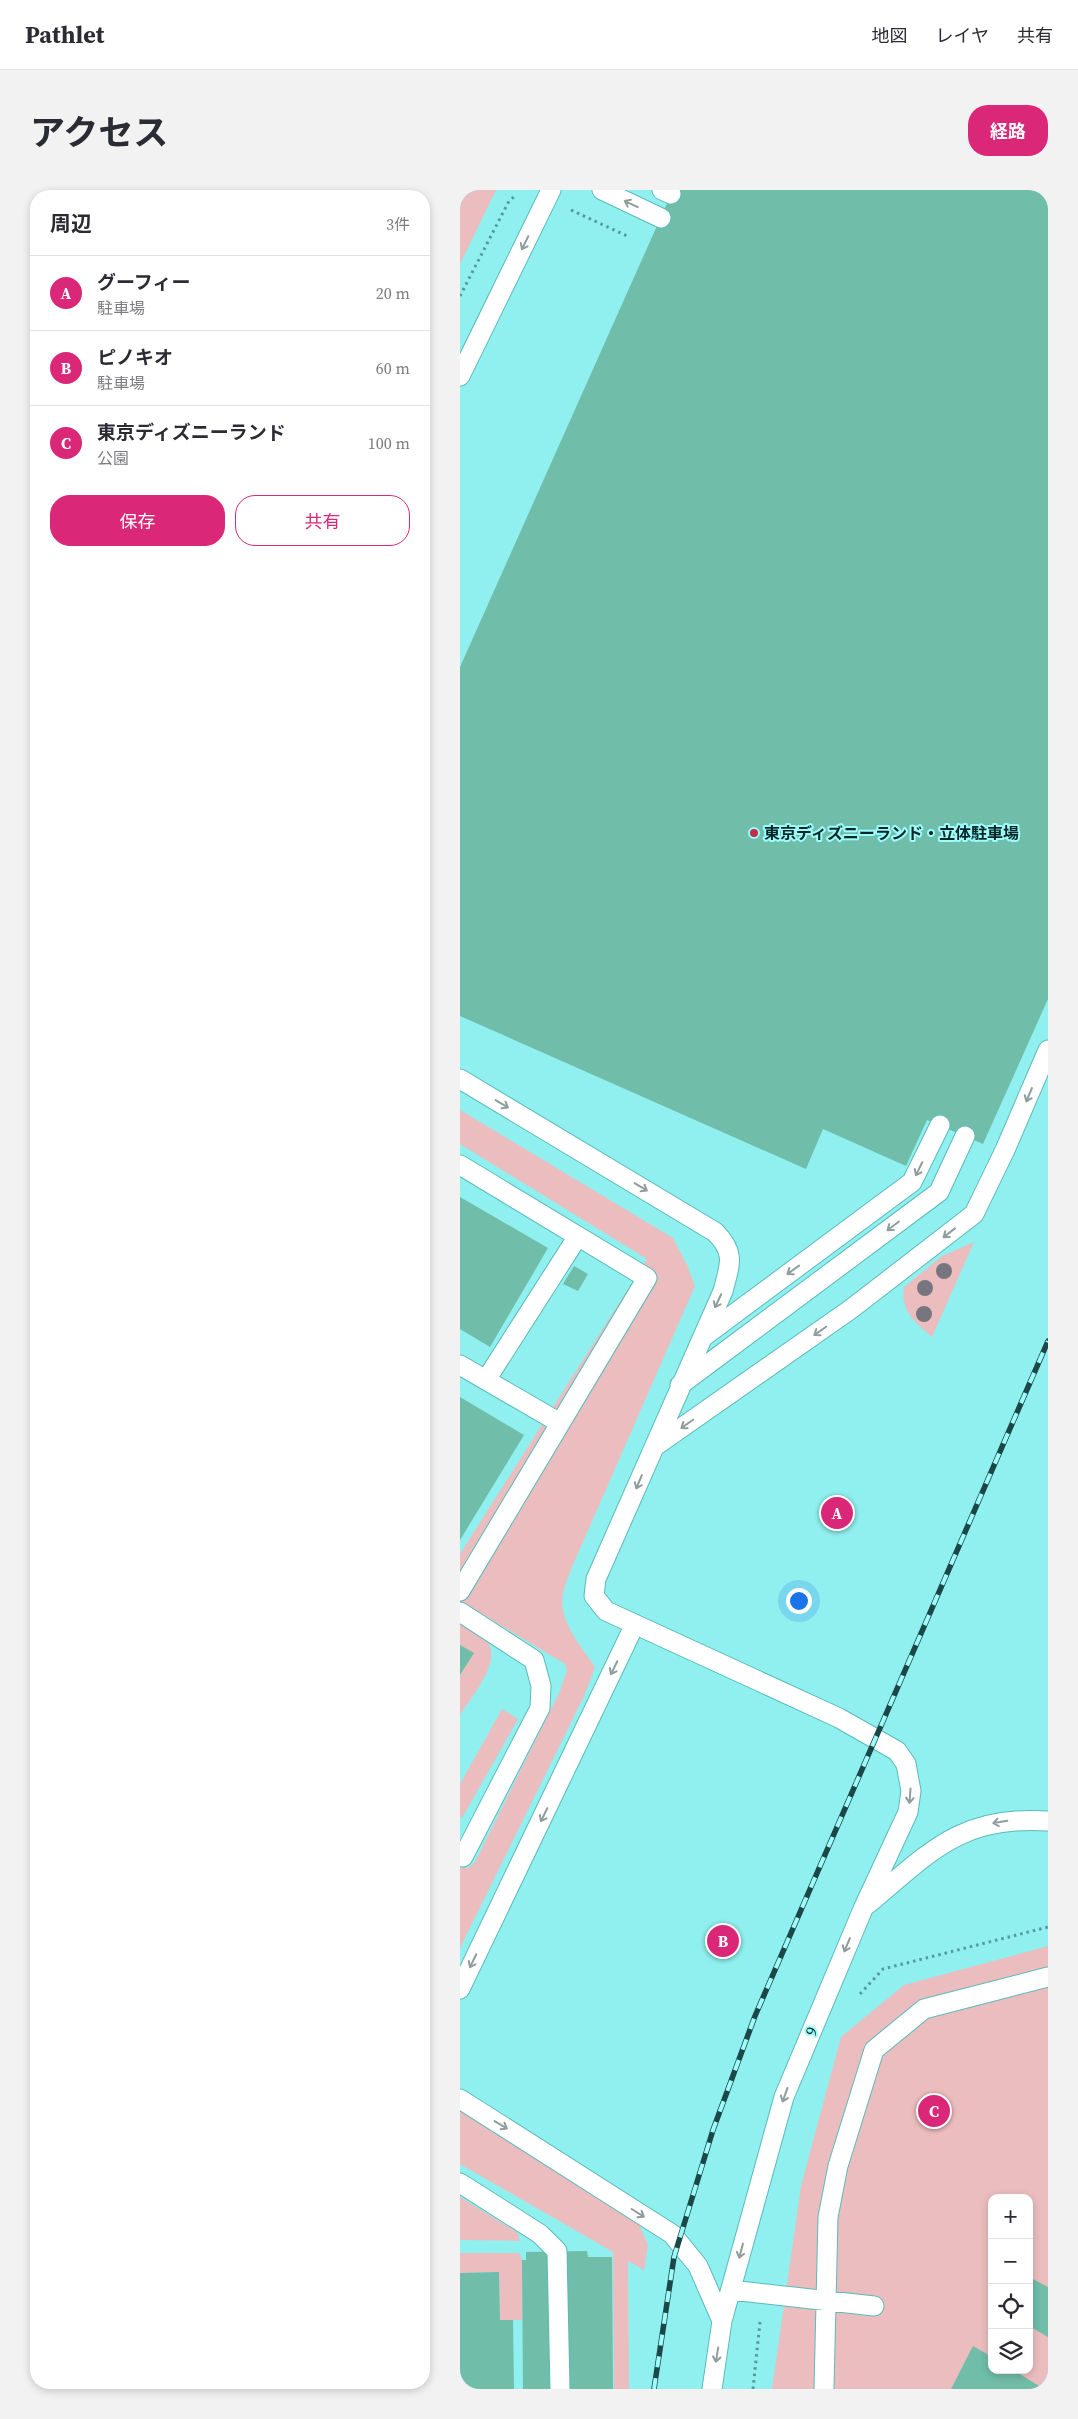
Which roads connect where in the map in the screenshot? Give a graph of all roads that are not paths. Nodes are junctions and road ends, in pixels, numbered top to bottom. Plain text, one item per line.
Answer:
1 (602, 190) edge
2 (549, 195) edge
3 (661, 218) dead end
4 (460, 376) edge
5 (1048, 1050) edge
6 (460, 1079) edge
7 (940, 1125) dead end
8 (965, 1136) dead end
9 (460, 1164) edge
10 (578, 1236) junction
11 (701, 1338) junction
12 (460, 1365) edge
13 (486, 1380) junction
14 (680, 1386) junction
15 (560, 1423) junction
16 (654, 1447) junction
17 (460, 1591) edge
18 (460, 1612) edge
19 (635, 1624) junction
20 (1048, 1821) edge
21 (460, 1856) edge
22 (862, 1909) junction
23 (1048, 1977) edge
24 (460, 1989) edge
25 (460, 2099) edge
26 (460, 2183) edge
27 (731, 2290) junction
28 (826, 2301) junction
29 (874, 2306) dead end
30 (722, 2321) junction
31 (560, 2389) edge
32 (712, 2389) edge
33 (824, 2389) edge

3 -> 1 lane
2 -> 4 lane
5 -> 16 lane
6 -> 11 lane
7 -> 11 lane
8 -> 14 lane
9 - 10 lane
10 - 13 lane
10 - 15 lane
11 - 14 lane
12 - 13 lane
13 - 15 lane
14 - 16 lane
15 - 17 lane
16 -> 19 lane
18 - 21 lane
19 -> 22 lane, 9
19 -> 24 lane
20 -> 22 lane
22 -> 27 lane, 9
23 - 28 lane
25 -> 30 lane
26 - 31 lane
27 - 28 lane
27 - 30 lane, 9
28 - 29 lane
28 - 33 lane
30 -> 32 lane, 9

